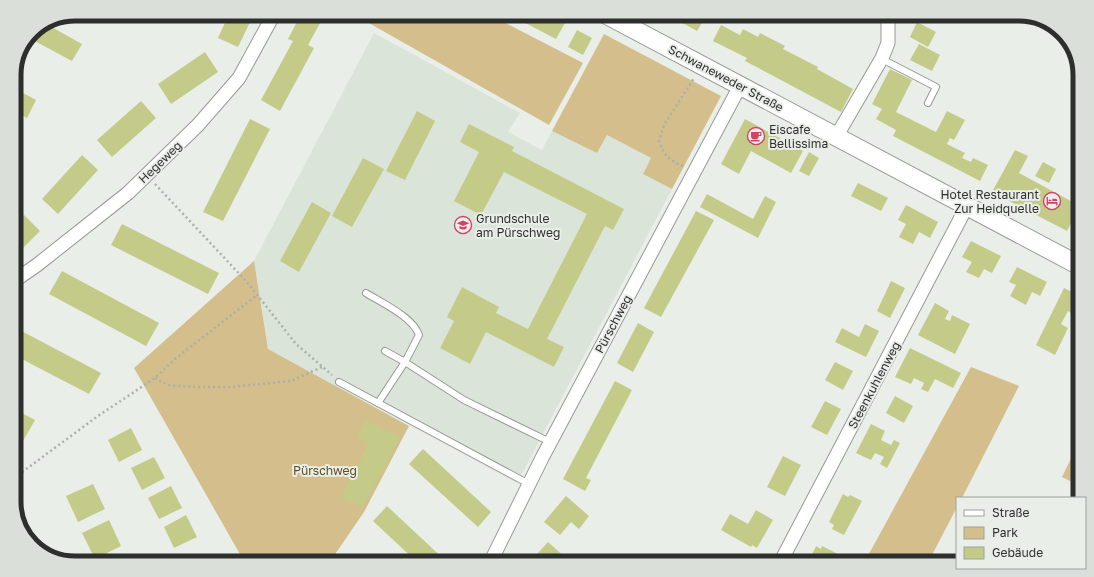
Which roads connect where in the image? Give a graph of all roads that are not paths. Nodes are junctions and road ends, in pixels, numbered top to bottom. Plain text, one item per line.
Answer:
1 (270, 21) edge
2 (618, 21) edge
3 (888, 21) edge
4 (882, 59) junction
5 (740, 86) junction
6 (928, 103) dead end
7 (836, 137) junction
8 (967, 206) junction
9 (1073, 262) edge
10 (21, 277) edge
11 (366, 293) dead end
12 (385, 351) dead end
13 (405, 362) junction
14 (339, 382) road end
15 (378, 403) junction
16 (550, 442) junction
17 (529, 484) junction
18 (493, 556) edge
19 (784, 556) edge

1 - 10 street, Hegeweg
2 - 5 main road, Schwaneweder Straße
3 - 4 street
4 - 6 lane
4 - 7 street
5 - 7 main road, Schwaneweder Straße
5 - 16 street, Pürschweg
7 - 8 main road, Schwaneweder Straße
8 - 9 main road, Schwaneweder Straße
8 - 19 street, Steenkuhlenweg
11 - 13 lane
12 - 13 lane
13 - 15 lane
13 - 16 lane
14 - 15 lane
15 - 17 lane
16 - 17 street, Pürschweg
17 - 18 street, Pürschweg

